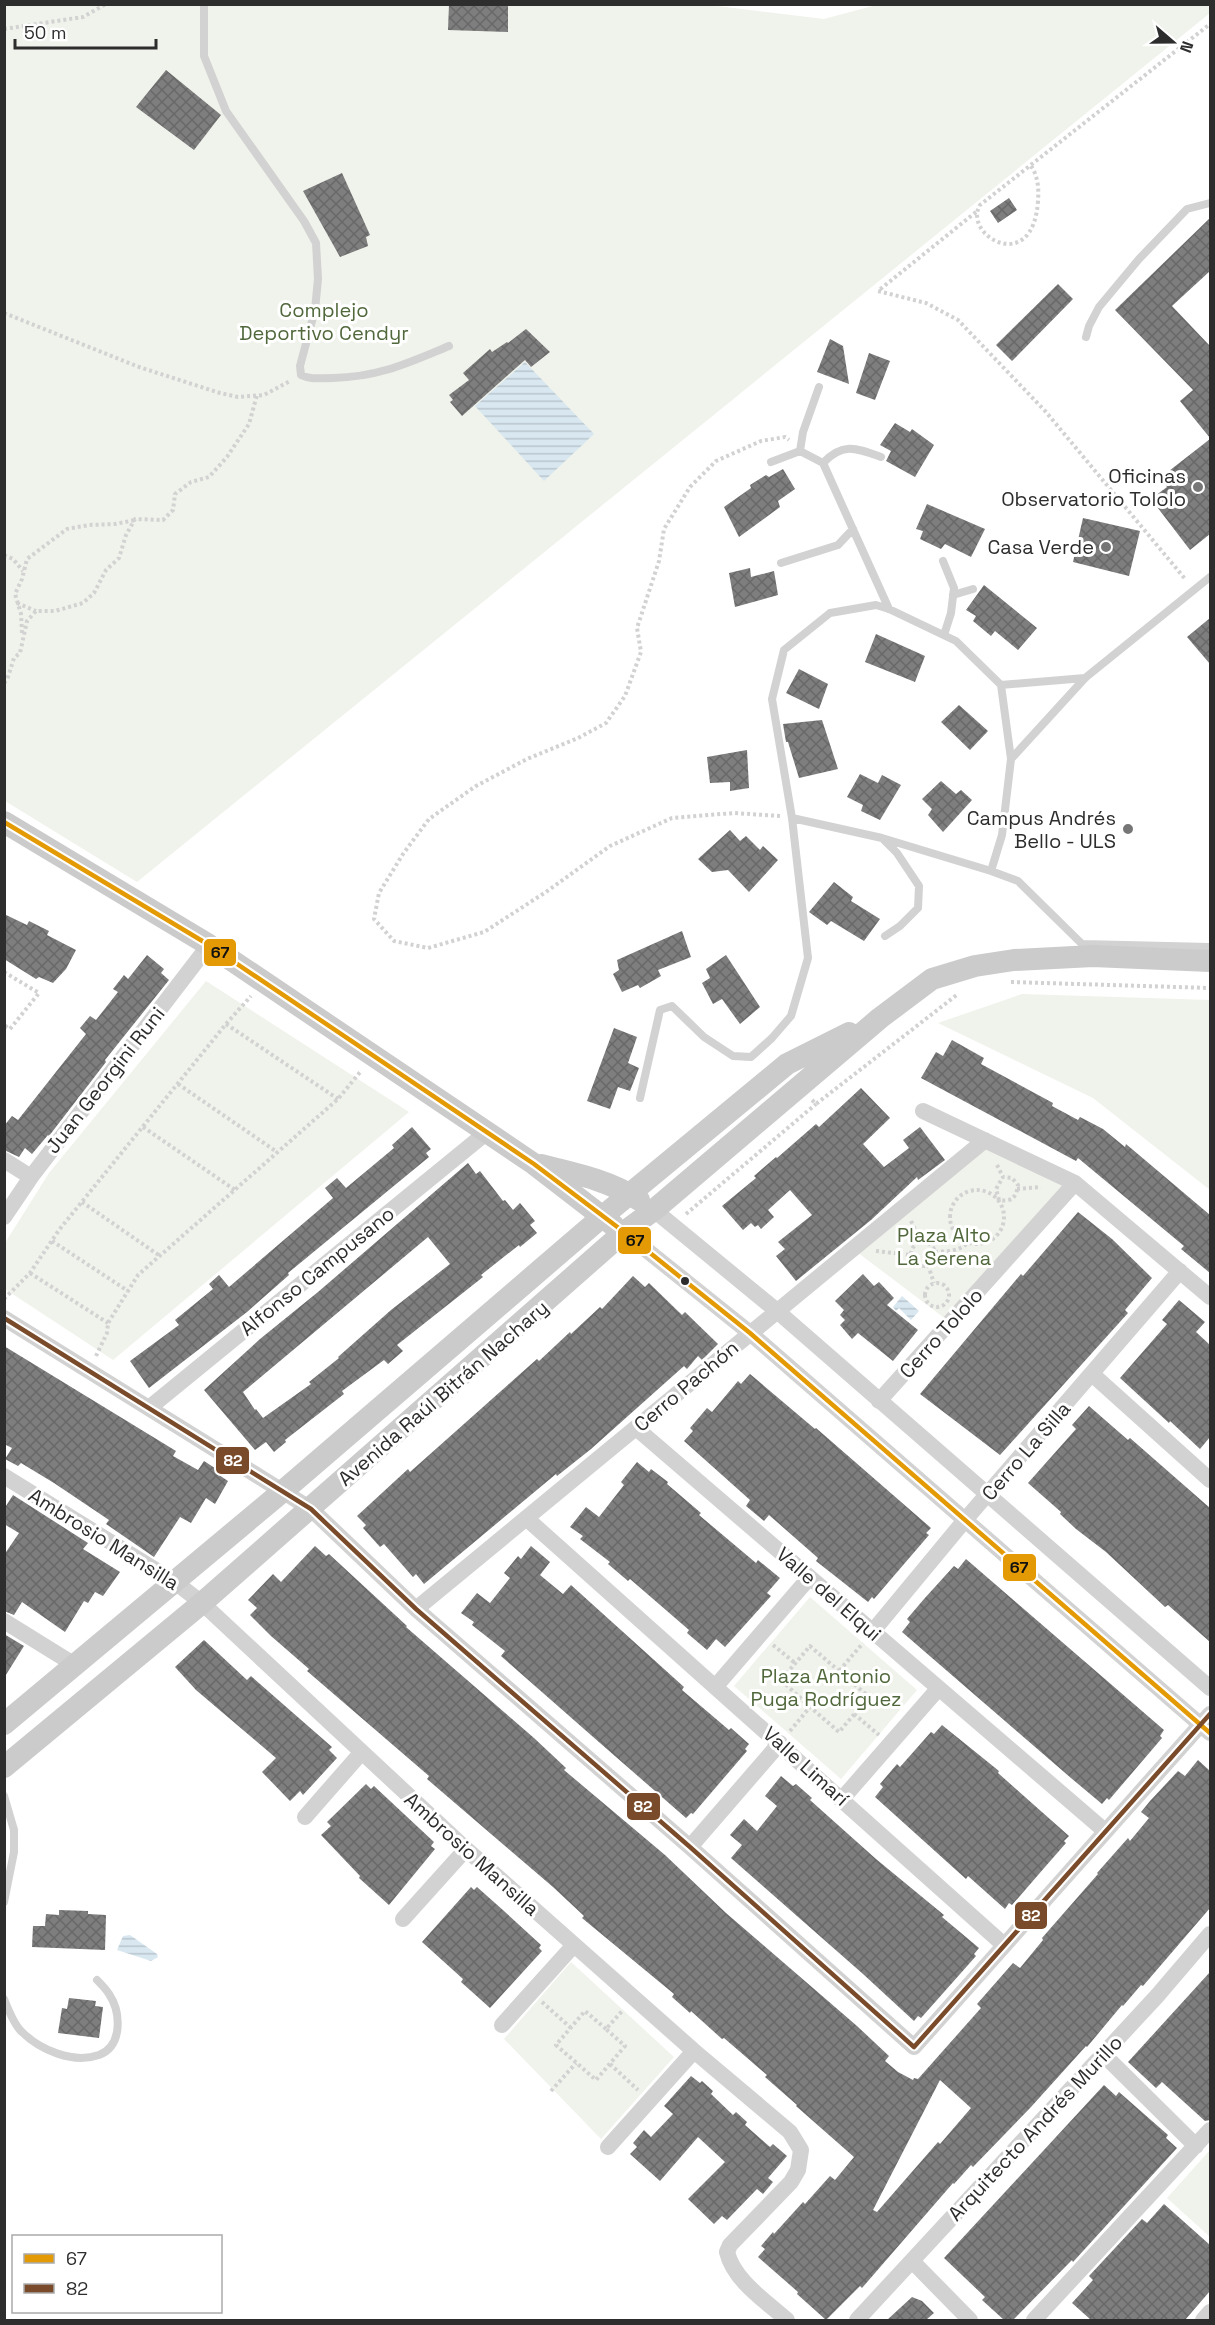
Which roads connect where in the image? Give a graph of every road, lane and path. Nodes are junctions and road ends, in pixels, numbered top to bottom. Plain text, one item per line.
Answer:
1 (106, 4) edge
2 (204, 4) edge
3 (1210, 24) edge
4 (4, 29) edge
5 (1031, 166) junction
6 (1210, 203) edge
7 (976, 212) junction
8 (4, 313) edge
9 (1086, 337) dead end
10 (449, 346) dead end
11 (301, 375) junction
12 (819, 387) dead end
13 (257, 395) junction
14 (800, 451) junction
15 (881, 457) dead end
16 (771, 462) dead end
17 (823, 463) junction
18 (135, 519) junction
19 (853, 529) junction
20 (4, 555) edge
21 (943, 561) dead end
22 (782, 563) dead end
23 (24, 572) junction
24 (1210, 577) edge
25 (973, 589) dead end
26 (1194, 590) junction
27 (953, 595) junction
28 (16, 603) junction
29 (890, 609) junction
30 (36, 611) junction
31 (944, 635) junction
32 (23, 639) junction
33 (6, 675) edge
34 (1085, 678) junction
35 (4, 683) edge
36 (1001, 685) junction
37 (1011, 759) junction
38 (792, 818) junction
39 (4, 822) edge
40 (882, 838) junction
41 (991, 871) junction
42 (885, 936) dead end
43 (209, 945) junction
44 (1210, 947) edge
45 (1210, 961) edge
46 (4, 972) edge
47 (263, 982) junction
48 (1009, 982) dead end
49 (1210, 988) edge
50 (962, 991) dead end
51 (880, 1018) junction
52 (226, 1024) junction
53 (4, 1025) edge
54 (373, 1057) junction
55 (178, 1084) junction
56 (799, 1087) junction
57 (640, 1098) dead end
58 (338, 1099) junction
59 (816, 1104) junction
60 (923, 1111) dead end
61 (143, 1127) junction
62 (486, 1133) junction
63 (985, 1140) junction
64 (277, 1152) junction
65 (4, 1160) edge
66 (534, 1164) junction
67 (31, 1177) junction
68 (1003, 1177) junction
69 (1075, 1183) junction
70 (234, 1190) junction
71 (630, 1194) junction
72 (999, 1200) junction
73 (82, 1202) junction
74 (654, 1210) junction
75 (603, 1216) junction
76 (4, 1217) edge
77 (673, 1226) junction
78 (624, 1232) junction
79 (52, 1241) junction
80 (968, 1242) junction
81 (853, 1249) junction
82 (935, 1252) junction
83 (911, 1254) junction
84 (160, 1256) junction
85 (928, 1265) junction
86 (1180, 1271) junction
87 (30, 1273) junction
88 (934, 1283) junction
89 (128, 1291) junction
90 (1210, 1298) edge
91 (4, 1299) edge
92 (777, 1311) junction
93 (4, 1318) edge
94 (108, 1323) junction
95 (750, 1333) junction
96 (88, 1371) junction
97 (1092, 1374) junction
98 (879, 1401) junction
99 (148, 1408) junction
100 (636, 1428) junction
101 (4, 1476) edge
102 (1210, 1480) edge
103 (283, 1491) junction
104 (987, 1496) junction
105 (311, 1509) junction
106 (526, 1518) junction
107 (965, 1520) junction
108 (809, 1578) junction
109 (175, 1582) junction
110 (202, 1603) junction
111 (416, 1609) junction
112 (4, 1621) edge
113 (873, 1631) junction
114 (761, 1635) junction
115 (795, 1663) junction
116 (75, 1665) junction
117 (839, 1671) junction
118 (716, 1686) junction
119 (1210, 1688) edge
120 (938, 1689) junction
121 (810, 1707) junction
122 (854, 1714) junction
123 (4, 1724) edge
124 (1207, 1724) edge
125 (780, 1743) junction
126 (889, 1744) junction
127 (361, 1753) junction
128 (4, 1767) edge
129 (4, 1796) edge
130 (842, 1799) junction
131 (305, 1817) dead end
132 (1105, 1832) junction
133 (690, 1847) junction
134 (466, 1850) junction
135 (4, 1902) edge
136 (403, 1919) dead end
137 (1210, 1934) edge
138 (574, 1945) junction
139 (1005, 1945) junction
140 (96, 1980) dead end
141 (531, 1992) junction
142 (633, 1998) junction
143 (4, 1999) edge
144 (502, 2025) dead end
145 (571, 2028) junction
146 (606, 2029) junction
147 (694, 2051) junction
148 (1103, 2054) junction
149 (576, 2063) junction
150 (610, 2064) junction
151 (552, 2091) dead end
152 (650, 2100) junction
153 (1210, 2130) edge
154 (1196, 2146) junction
155 (608, 2147) dead end
156 (912, 2260) junction
157 (1210, 2313) edge
158 (787, 2320) edge
159 (857, 2320) edge
160 (970, 2320) edge
161 (1034, 2320) edge
162 (1203, 2320) edge

1 - 4 path
2 - 11 lane
3 - 5 path
5 - 7 path
5 - 7 path
6 - 9 lane
7 - 26 path
8 - 13 path
10 - 11 lane
11 - 13 path
12 - 14 lane
13 - 18 path
14 - 16 lane
14 - 17 lane
14 - 38 path
15 - 17 lane
17 - 19 lane
18 - 23 path
18 - 30 path
19 - 22 lane
19 - 29 lane
20 - 23 path
21 - 27 lane
23 - 28 path
24 - 26 lane
25 - 27 lane
26 - 34 lane
27 - 31 lane
28 - 30 path
28 - 32 path
29 - 31 lane
29 - 38 lane
30 - 32 path
31 - 36 lane
32 - 33 path
33 - 35 path
34 - 36 lane
34 - 37 lane
36 - 37 lane
37 - 41 lane
38 - 40 lane
38 - 57 lane
39 - 43 main road
40 - 41 lane
40 - 42 lane
41 - 44 lane
43 - 47 main road
43 - 67 street, Juan Georgini Runi
45 - 51 main road, Avenida Raúl Bitrán Nachary
46 - 53 path
47 - 52 path
47 - 54 main road
48 - 49 path
50 - 59 path
51 - 56 main road, Avenida Raúl Bitrán Nachary
51 - 71 main road, Avenida Raúl Bitrán Nachary
52 - 55 path
52 - 58 path
54 - 58 path
54 - 62 main road
55 - 61 path
55 - 64 path
56 - 59 path
56 - 74 main road, Avenida Raúl Bitrán Nachary
58 - 64 path
59 - 77 path
60 - 63 street
61 - 70 path
61 - 73 path
62 - 66 main road
62 - 99 street, Alfonso Campusano
63 - 68 path
63 - 69 street
63 - 81 street, Cerro Pachón
64 - 70 path
65 - 67 street
66 - 71 main road
66 - 75 main road
67 - 76 street, Juan Georgini Runi
68 - 72 path
68 - 72 path
69 - 86 street
69 - 98 street, Cerro Tololo
70 - 84 path
71 - 74 main road
71 - 75 main road, Avenida Raúl Bitrán Nachary
72 - 80 path
72 - 80 path
73 - 79 path
73 - 84 path
74 - 77 street
74 - 78 main road, Avenida Raúl Bitrán Nachary
75 - 78 main road
75 - 103 main road, Avenida Raúl Bitrán Nachary
77 - 92 street
78 - 95 street
78 - 105 main road, Avenida Raúl Bitrán Nachary
79 - 87 path
79 - 89 path
80 - 82 path
81 - 83 path
81 - 92 street, Cerro Pachón
82 - 83 path
82 - 85 path
83 - 85 path
84 - 89 path
85 - 88 path
86 - 90 street
86 - 97 street, Cerro La Silla
87 - 91 path
87 - 94 path
88 - 88 path
89 - 94 path
92 - 95 street, Cerro Pachón
92 - 98 street
93 - 96 street
94 - 96 path
95 - 100 street, Cerro Pachón
95 - 107 street
96 - 99 street
97 - 102 street
97 - 104 street, Cerro La Silla
98 - 104 street
99 - 103 street
100 - 106 street, Cerro Pachón
100 - 108 street, Valle del Elqui
101 - 109 street, Ambrosio Mansilla
103 - 105 street
103 - 109 main road, Avenida Raúl Bitrán Nachary
104 - 107 street, Cerro La Silla
104 - 119 street
105 - 110 main road, Avenida Raúl Bitrán Nachary
105 - 111 street
106 - 111 street, Cerro Pachón
106 - 118 street, Valle Limarí
107 - 113 street, Cerro La Silla
107 - 124 street
108 - 113 street, Valle del Elqui
108 - 114 street
109 - 110 street, Ambrosio Mansilla
109 - 116 main road, Avenida Raúl Bitrán Nachary
110 - 127 street, Ambrosio Mansilla
110 - 128 main road, Avenida Raúl Bitrán Nachary
111 - 133 street
112 - 116 street
113 - 117 path
113 - 120 street, Valle del Elqui
114 - 115 path
114 - 118 street
115 - 117 path
115 - 121 path
116 - 123 main road, Avenida Raúl Bitrán Nachary
117 - 122 path
118 - 125 street, Valle Limarí
120 - 126 street
120 - 132 street, Valle del Elqui
121 - 122 path
121 - 125 path
122 - 126 path
124 - 132 street
125 - 130 street, Valle Limarí
125 - 133 street
126 - 130 street
127 - 131 street
127 - 134 street, Ambrosio Mansilla
129 - 135 lane
130 - 139 street, Valle Limarí
132 - 139 street
133 - 139 street
134 - 136 street
134 - 138 street, Ambrosio Mansilla
137 - 148 street, Arquitecto Andrés Murillo
138 - 141 street
138 - 142 street, Ambrosio Mansilla
140 - 143 lane
141 - 144 street
141 - 145 path
142 - 146 path
142 - 147 street, Ambrosio Mansilla
145 - 146 path
145 - 149 path
146 - 150 path
147 - 152 street
147 - 158 street, Ambrosio Mansilla
148 - 154 street
148 - 156 street, Arquitecto Andrés Murillo
149 - 150 path
149 - 151 path
150 - 152 path
152 - 155 street
153 - 154 street
154 - 161 street
156 - 159 street, Arquitecto Andrés Murillo
156 - 160 street
157 - 162 street

